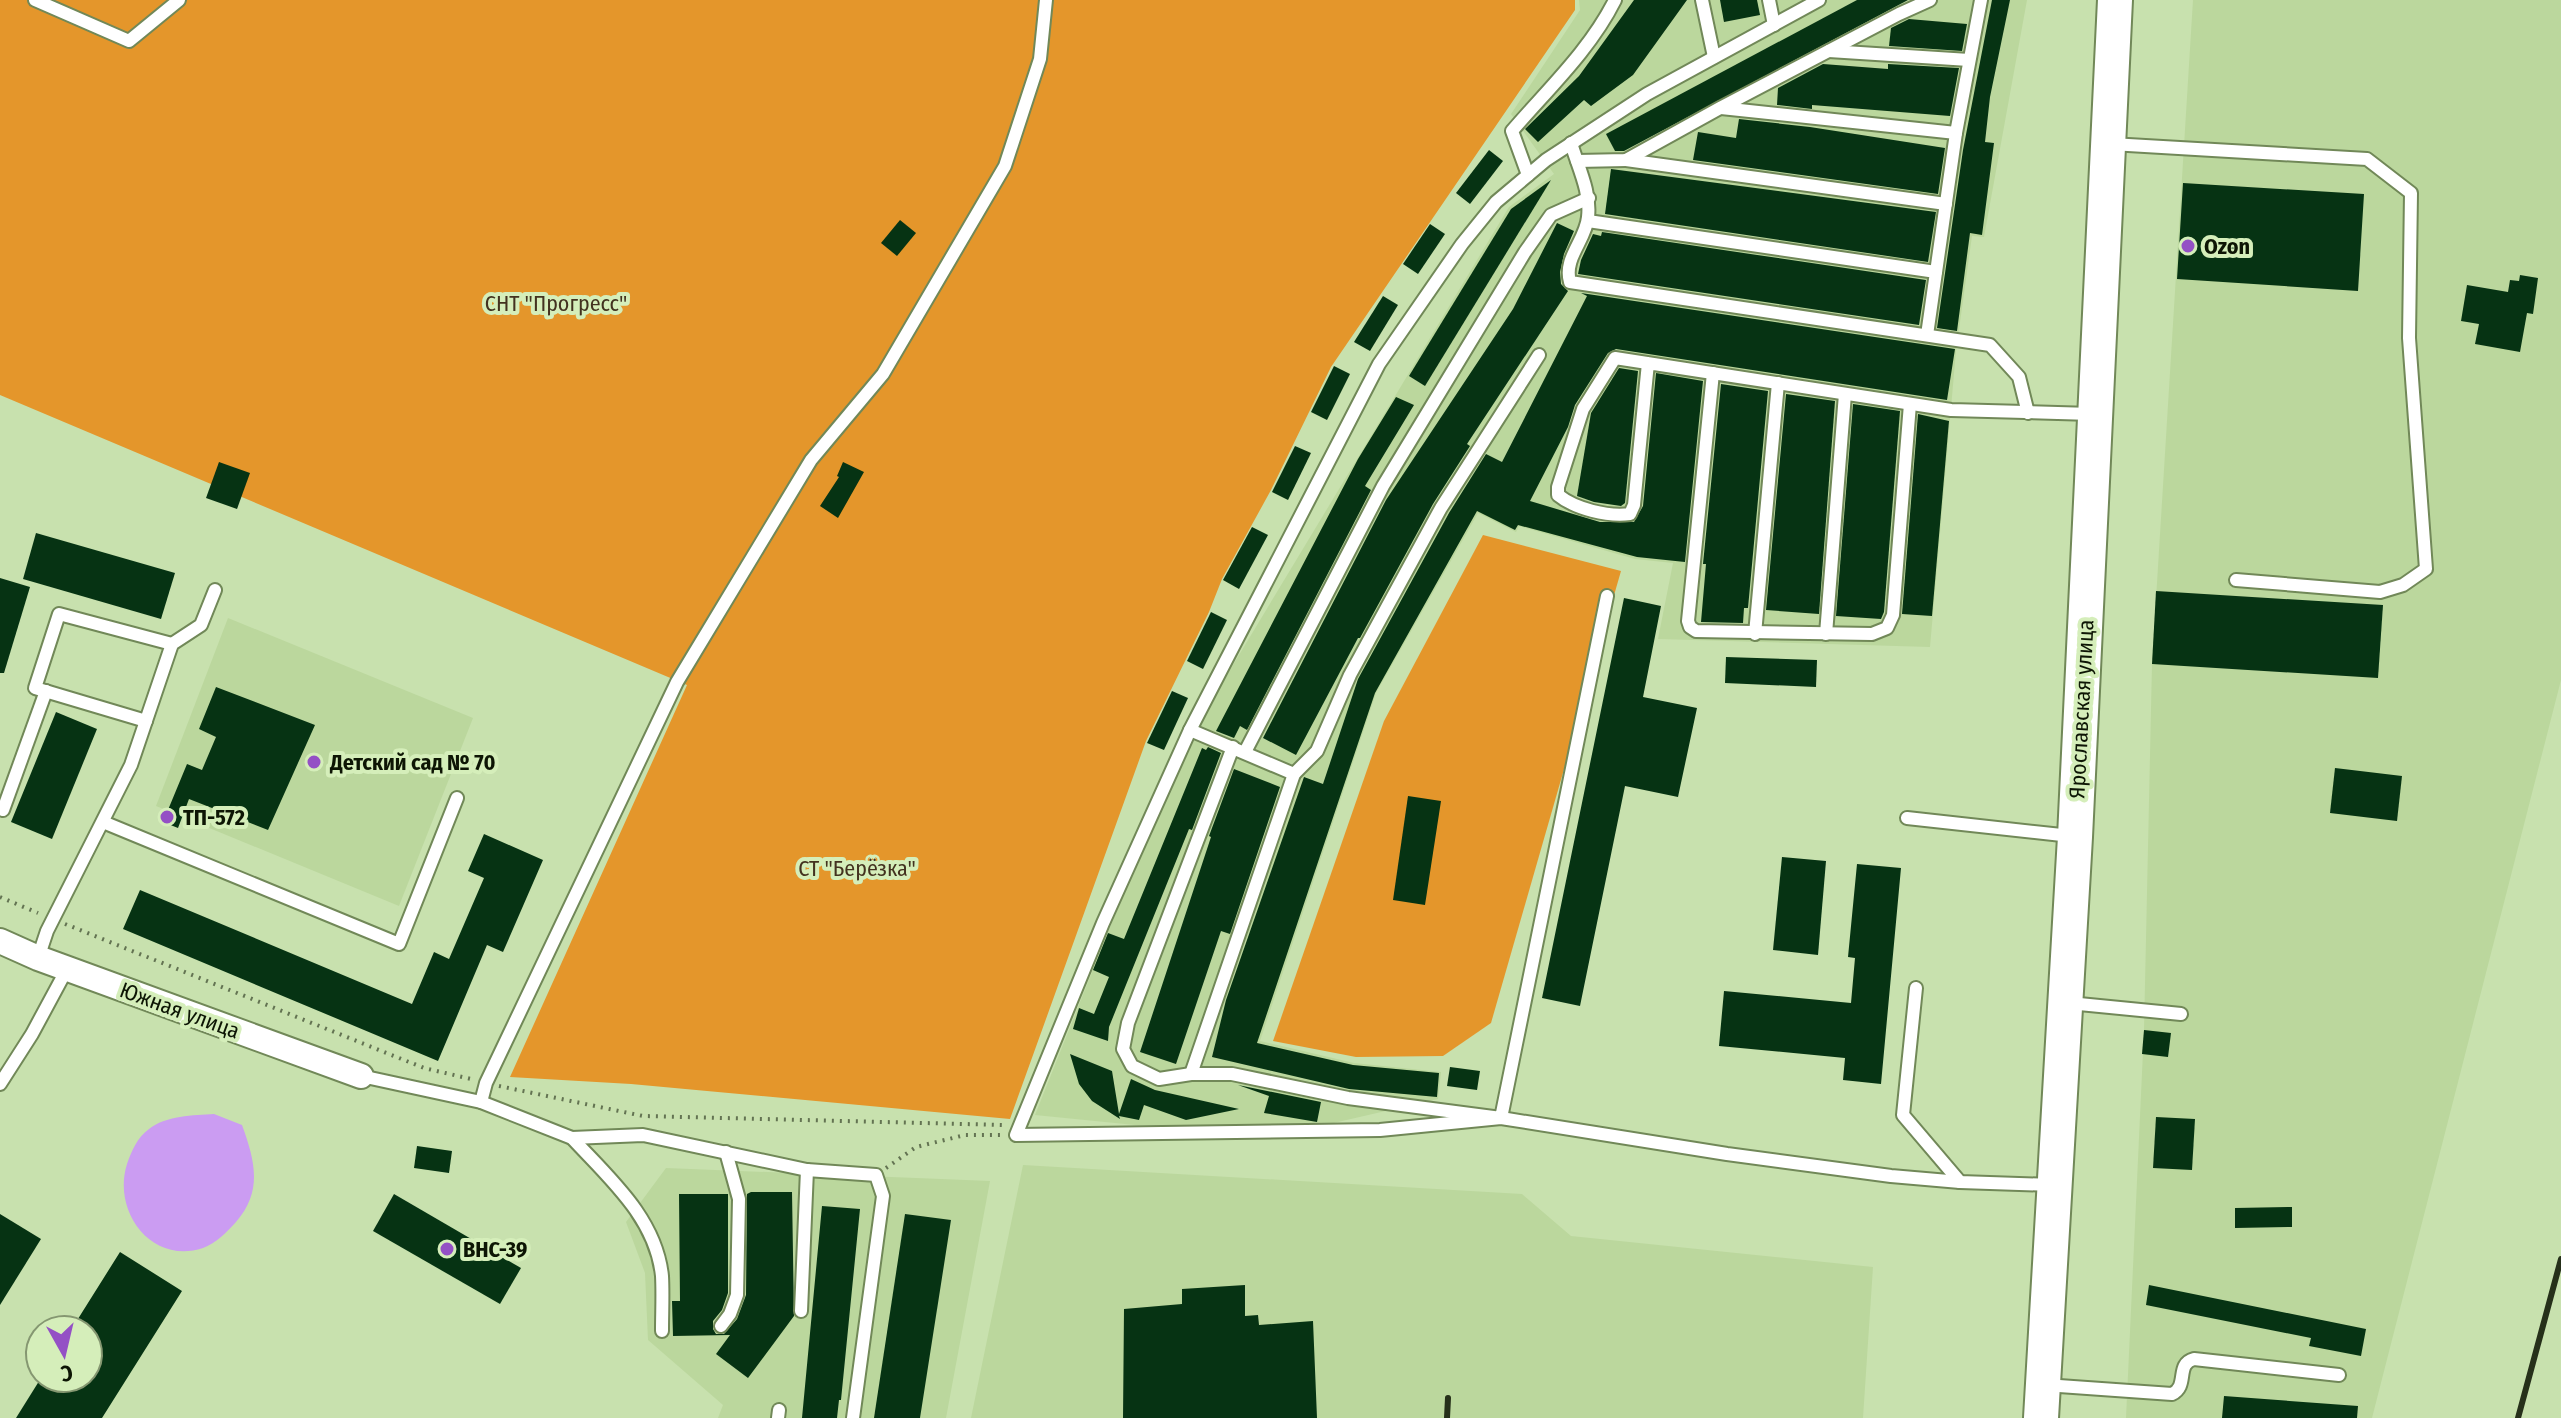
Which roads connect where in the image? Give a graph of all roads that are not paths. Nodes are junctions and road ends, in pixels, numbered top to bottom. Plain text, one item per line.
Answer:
1 (35, 0) edge
2 (179, 0) edge
3 (1046, 0) edge
4 (1615, 0) edge
5 (1702, 0) edge
6 (1769, 0) edge
7 (1819, 0) edge
8 (1930, 0) edge
9 (1981, 0) edge
10 (2115, 0) edge
11 (1774, 25) junction
12 (1829, 51) junction
13 (1714, 57) junction
14 (1969, 60) junction
15 (1720, 108) junction
16 (1956, 133) junction
17 (1571, 143) junction
18 (2108, 143) junction
19 (1626, 160) junction
20 (1577, 161) junction
21 (1528, 175) junction
22 (1589, 198) junction
23 (1946, 204) junction
24 (1588, 221) junction
25 (1936, 272) junction
26 (1927, 335) junction
27 (1539, 355) dead end
28 (1648, 363) junction
29 (1713, 373) junction
30 (1778, 383) junction
31 (1845, 394) junction
32 (1910, 404) junction
33 (2028, 413) junction
34 (2095, 415) junction
35 (2236, 580) dead end
36 (215, 590) dead end
37 (1607, 596) dead end
38 (1755, 634) junction
39 (1826, 634) junction
40 (172, 644) junction
41 (46, 691) junction
42 (146, 721) junction
43 (1190, 730) junction
44 (1239, 750) junction
45 (1294, 774) junction
46 (457, 798) dead end
47 (3, 810) dead end
48 (1907, 818) dead end
49 (103, 822) junction
50 (2075, 837) junction
51 (0, 941) edge
52 (38, 958) junction
53 (67, 969) junction
54 (1916, 988) dead end
55 (2065, 1002) junction
56 (2181, 1014) dead end
57 (1191, 1074) junction
58 (361, 1076) joint
59 (0, 1084) edge
60 (481, 1102) junction
61 (1501, 1118) junction
62 (572, 1138) junction
63 (726, 1152) junction
64 (807, 1170) junction
65 (1960, 1182) junction
66 (2054, 1185) junction
67 (801, 1311) dead end
68 (721, 1326) dead end
69 (662, 1331) dead end
70 (2339, 1375) dead end
71 (2042, 1401) edge
72 (853, 1418) edge

1 - 2 lane
3 - 60 lane
4 - 21 lane
5 - 13 lane
6 - 11 lane
7 - 11 lane
8 - 12 lane
9 - 14 lane
10 - 18 main road, Ярославская улица
11 - 13 lane
12 - 14 lane
12 - 15 lane
13 - 17 lane
14 - 16 lane
15 - 16 lane
15 - 19 lane
16 - 23 lane
17 - 20 lane
17 - 21 lane
18 - 34 main road, Ярославская улица
18 - 35 lane
19 - 20 lane
19 - 23 lane
20 - 22 lane
21 - 43 lane
22 - 24 lane
22 - 44 lane
23 - 25 lane
24 - 25 lane
24 - 26 lane
25 - 26 lane
26 - 33 lane
27 - 45 lane
28 - 28 lane
28 - 29 lane
29 - 30 lane
29 - 38 lane
30 - 31 lane
30 - 38 lane
31 - 32 lane
31 - 39 lane
32 - 33 lane
32 - 39 lane
33 - 34 lane
34 - 50 main road, Ярославская улица
36 - 40 lane
37 - 61 lane
38 - 39 lane
40 - 41 lane
40 - 42 lane
41 - 42 lane
41 - 47 lane
42 - 49 lane
43 - 44 lane
43 - 61 lane
44 - 45 lane
44 - 57 lane
45 - 57 lane
46 - 49 lane
48 - 50 lane
49 - 52 lane
50 - 55 main road, Ярославская улица
51 - 52 street, Южная улица
52 - 53 street, Южная улица
53 - 58 street, Южная улица
53 - 59 lane
54 - 65 lane
55 - 56 lane
55 - 66 main road, Ярославская улица
57 - 61 lane
58 - 60 lane
60 - 62 lane
61 - 65 lane
62 - 63 lane
62 - 69 lane
63 - 64 lane
63 - 68 lane
64 - 67 lane
64 - 72 lane
65 - 66 lane
66 - 71 main road, Ярославская улица
70 - 71 lane

